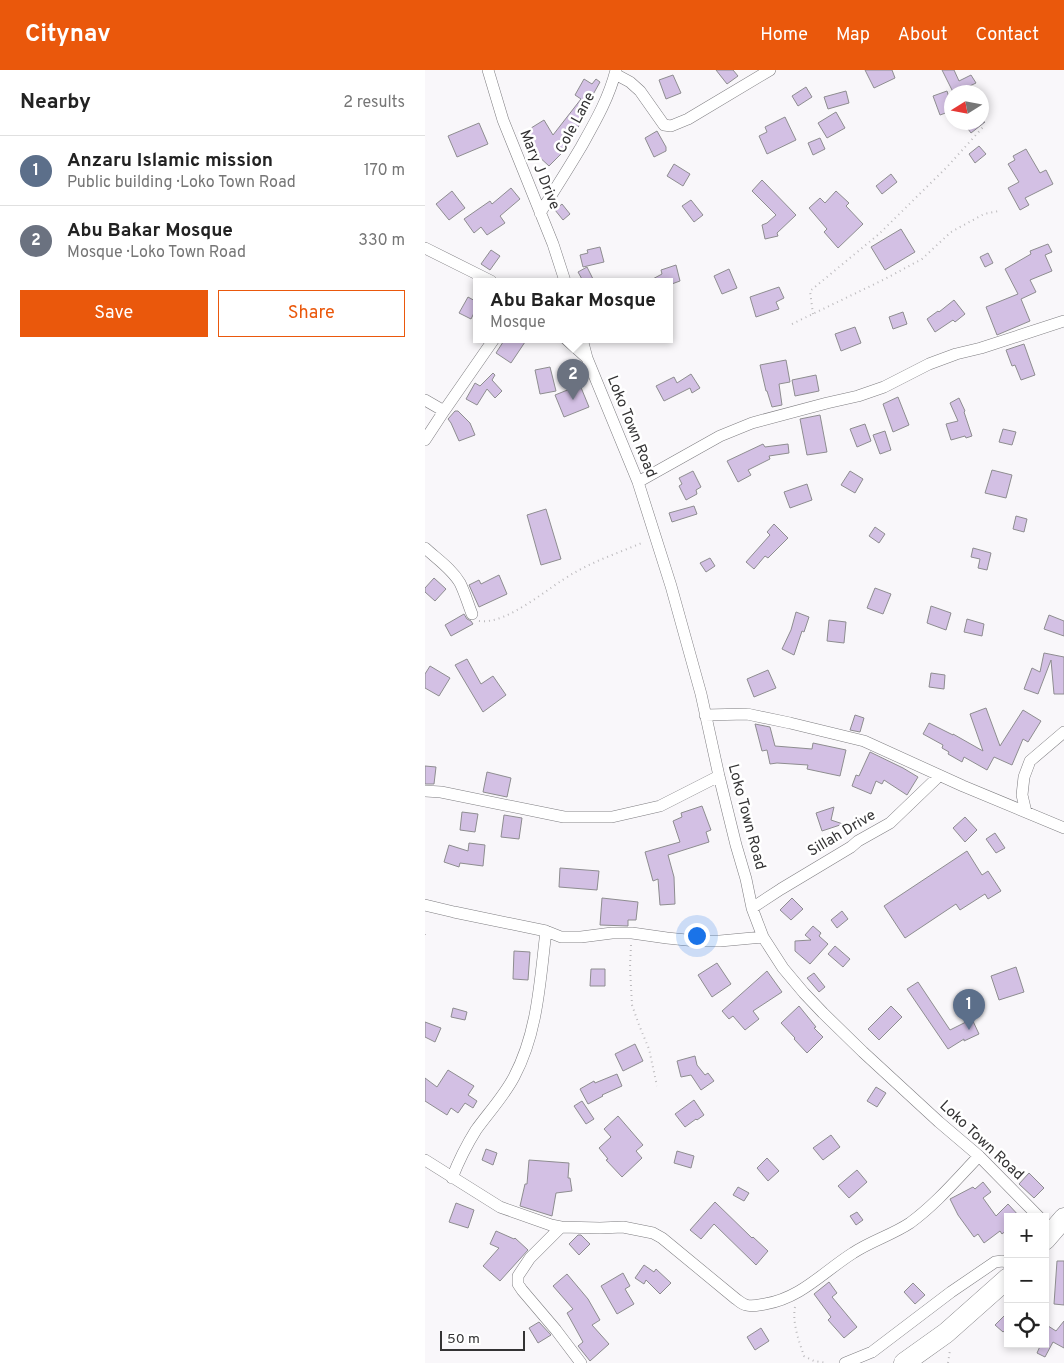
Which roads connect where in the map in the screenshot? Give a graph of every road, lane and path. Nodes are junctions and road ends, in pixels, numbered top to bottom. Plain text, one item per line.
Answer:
1 (488, 70) edge
2 (770, 70) edge
3 (616, 72) edge
4 (980, 130) edge
5 (999, 211) dead end
6 (540, 213) junction
7 (425, 248) edge
8 (486, 278) edge
9 (564, 278) edge
10 (813, 314) junction
11 (1064, 321) edge
12 (792, 324) dead end
13 (491, 343) edge
14 (570, 343) edge
15 (583, 343) edge
16 (587, 358) junction
17 (425, 400) edge
18 (444, 411) junction
19 (425, 440) edge
20 (638, 482) junction
21 (656, 538) junction
22 (425, 548) edge
23 (472, 614) joint
24 (705, 715) junction
25 (1064, 732) edge
26 (719, 776) junction
27 (939, 776) junction
28 (425, 791) edge
29 (1026, 812) junction
30 (1064, 828) edge
31 (425, 905) edge
32 (752, 908) junction
33 (546, 931) junction
34 (632, 933) junction
35 (763, 937) junction
36 (657, 1086) dead end
37 (979, 1156) junction
38 (425, 1160) edge
39 (452, 1178) junction
40 (561, 1227) junction
41 (1052, 1227) edge
42 (1004, 1261) edge
43 (1004, 1282) edge
44 (798, 1293) junction
45 (1004, 1295) edge
46 (952, 1342) junction
47 (581, 1363) edge
48 (827, 1363) edge
49 (845, 1363) edge
50 (904, 1363) edge
51 (921, 1363) edge
52 (948, 1363) edge

1 - 6 street, Mary J Drive
2 - 3 street
3 - 6 street, Cole Lane
4 - 10 path
5 - 10 path
6 - 9 street, Mary J Drive
7 - 8 street
10 - 12 path
11 - 20 street
13 - 18 street
14 - 16 street, Loko Town Road
15 - 16 street
16 - 20 street, Loko Town Road
17 - 18 street
18 - 19 street
20 - 21 street, Loko Town Road
21 - 23 path
21 - 24 street, Loko Town Road
22 - 23 street
24 - 26 street, Loko Town Road
24 - 27 street
25 - 29 street
26 - 28 street
26 - 32 street, Loko Town Road
27 - 29 street
27 - 32 street, Sillah Drive
29 - 30 street
31 - 33 street
32 - 35 street, Loko Town Road
33 - 34 street
33 - 39 street
34 - 35 street
34 - 36 path
35 - 37 street, Loko Town Road
37 - 41 street, Loko Town Road
37 - 44 street
38 - 39 street
39 - 40 street
40 - 44 street
40 - 47 street
42 - 49 street
43 - 50 highway
44 - 48 path
45 - 46 highway
46 - 51 highway
46 - 52 path

